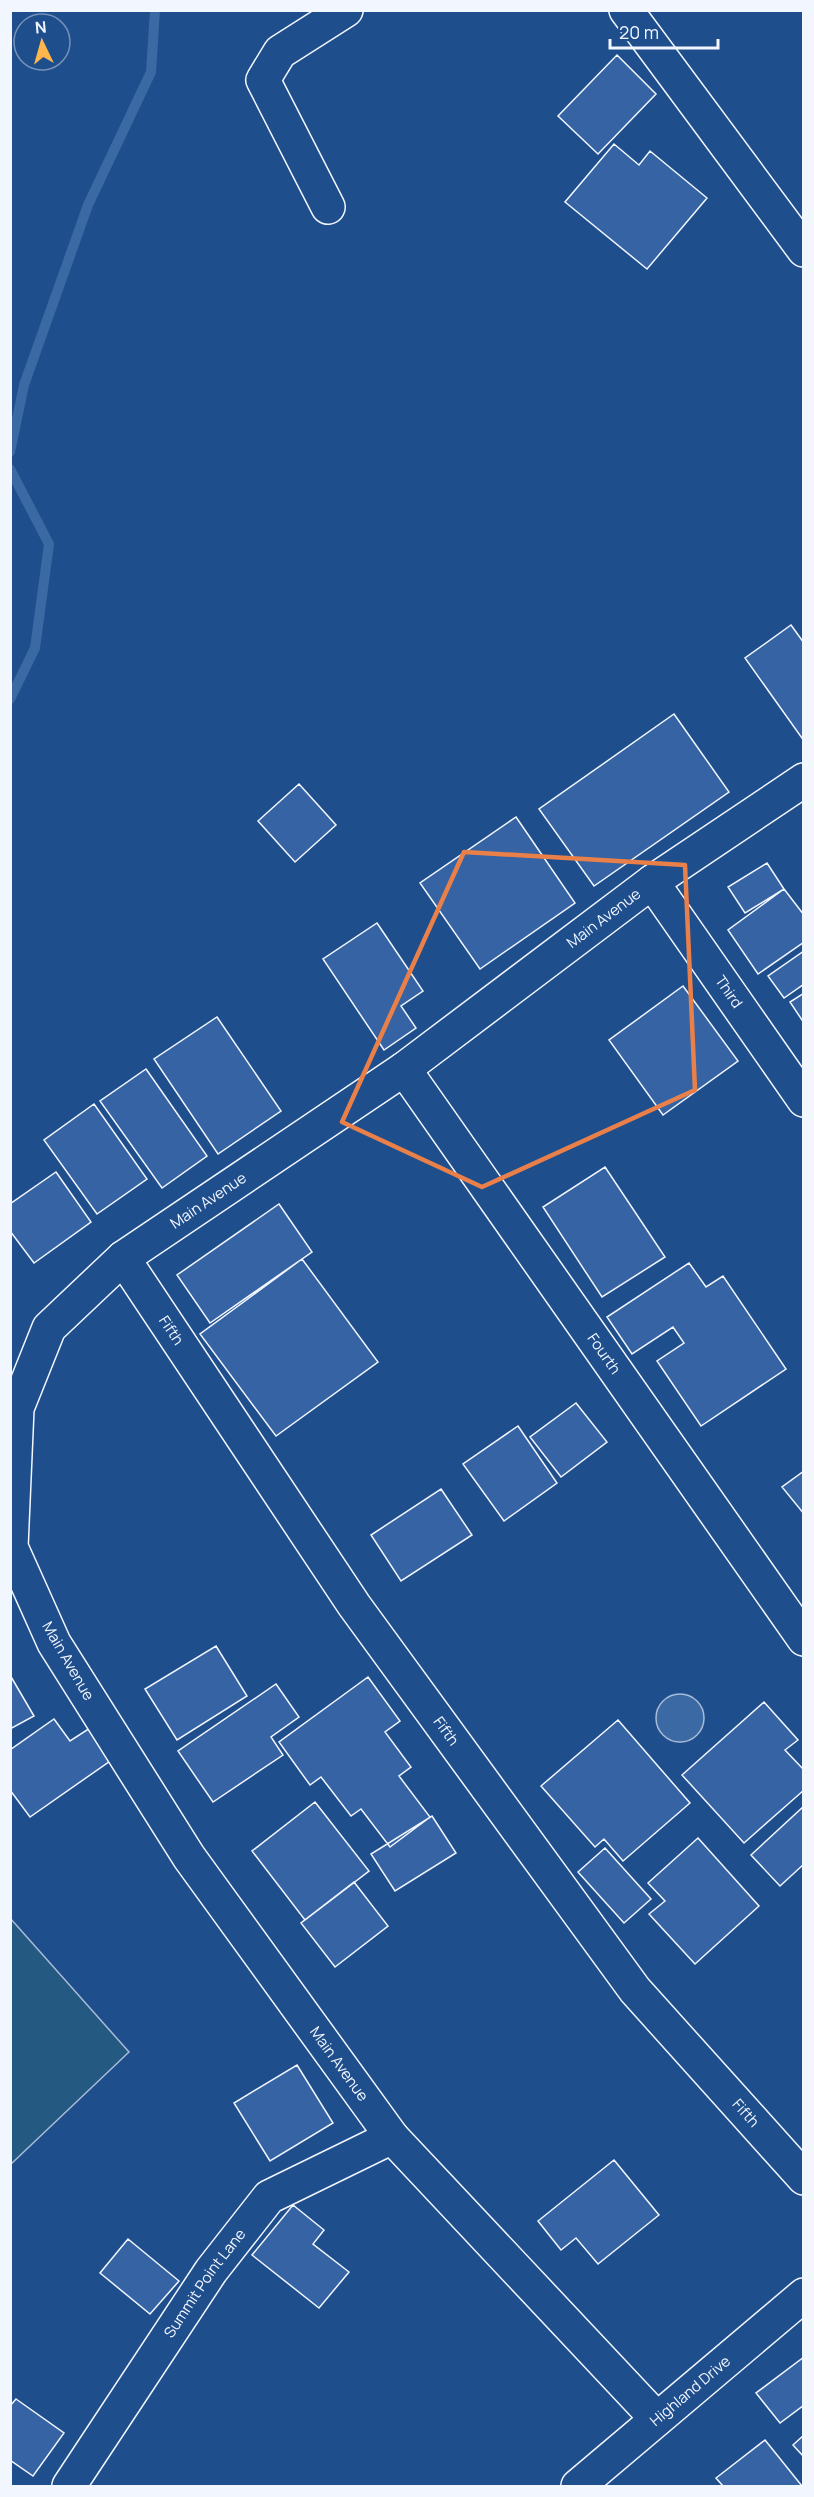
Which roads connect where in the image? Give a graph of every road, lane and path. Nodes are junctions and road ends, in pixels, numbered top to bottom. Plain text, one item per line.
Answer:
1 (346, 10) edge
2 (626, 10) edge
3 (328, 207) dead end
4 (804, 250) edge
5 (804, 780) edge
6 (652, 882) junction
7 (404, 1069) junction
8 (804, 1100) edge
9 (123, 1258) junction
10 (804, 1639) edge
11 (392, 2137) junction
12 (804, 2178) edge
13 (804, 2295) edge
14 (657, 2419) junction
15 (69, 2487) edge
16 (578, 2487) edge

1 - 3 street
2 - 4 street
5 - 6 street, Main Avenue
6 - 7 street, Main Avenue
6 - 8 street, Third
7 - 9 street, Main Avenue
7 - 10 street, Fourth
9 - 11 street, Main Avenue
9 - 12 street, Fifth
11 - 14 street, Main Avenue
11 - 15 street, Summit Point Lane
13 - 14 street, Highland Drive
14 - 16 street, Highland Drive

